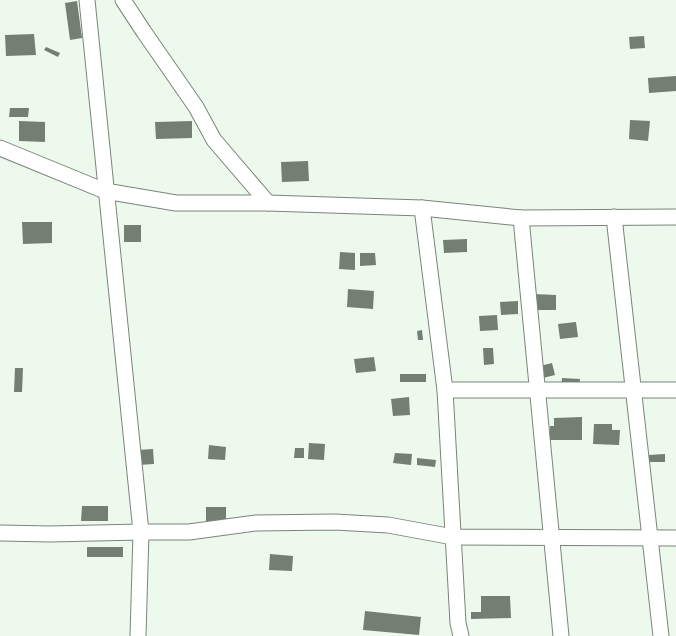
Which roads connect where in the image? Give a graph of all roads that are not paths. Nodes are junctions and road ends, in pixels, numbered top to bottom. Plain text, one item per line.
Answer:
1 (87, 0) edge
2 (123, 0) edge
3 (0, 148) edge
4 (105, 191) junction
5 (268, 203) junction
6 (422, 208) junction
7 (614, 217) junction
8 (676, 217) edge
9 (521, 218) junction
10 (445, 390) junction
11 (538, 390) junction
12 (633, 390) junction
13 (676, 390) edge
14 (141, 532) junction
15 (0, 533) edge
16 (453, 537) junction
17 (552, 538) junction
18 (650, 538) junction
19 (676, 538) edge
20 (138, 636) edge
21 (461, 636) edge
22 (561, 636) edge
23 (661, 636) edge

1 - 4 street
2 - 5 street
3 - 4 street
4 - 5 street
4 - 14 street
5 - 6 street
6 - 9 street
6 - 10 street
7 - 8 street
7 - 9 street
7 - 12 street
9 - 11 street
10 - 11 street
10 - 16 street
11 - 12 street
11 - 17 street
12 - 13 street
12 - 18 street
14 - 15 street
14 - 16 street
14 - 20 street
16 - 17 street
16 - 21 street
17 - 18 street
17 - 22 street
18 - 19 street
18 - 23 street

